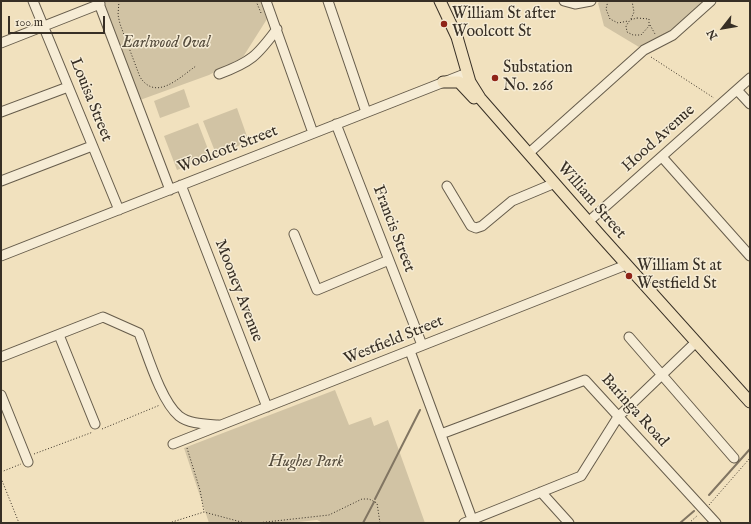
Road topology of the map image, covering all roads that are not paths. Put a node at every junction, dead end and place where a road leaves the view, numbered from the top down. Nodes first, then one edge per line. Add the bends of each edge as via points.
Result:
1 (33, 1) edge
2 (266, 1) edge
3 (328, 1) edge
4 (440, 1) edge
5 (564, 1) edge
6 (591, 1) edge
7 (711, 1) edge
8 (99, 3) edge
9 (44, 27) junction
10 (277, 29) junction
11 (1, 43) edge
12 (466, 73) junction
13 (219, 74) dead end
14 (750, 78) edge
15 (443, 82) junction
16 (68, 87) junction
17 (737, 90) junction
18 (750, 104) edge
19 (1, 112) edge
20 (366, 112) junction
21 (496, 116) junction
22 (336, 124) junction
23 (313, 133) junction
24 (92, 146) junction
25 (528, 153) junction
26 (662, 157) junction
27 (1, 181) edge
28 (555, 183) junction
29 (181, 185) junction
30 (447, 186) dead end
31 (170, 190) junction
32 (119, 210) junction
33 (588, 222) junction
34 (294, 234) dead end
35 (1, 256) edge
36 (750, 256) edge
37 (389, 260) junction
38 (626, 265) junction
39 (59, 334) junction
40 (629, 338) dead end
41 (696, 342) junction
42 (422, 345) junction
43 (410, 351) junction
44 (1, 357) edge
45 (661, 374) junction
46 (1, 395) edge
47 (750, 402) edge
48 (267, 407) junction
49 (4, 411) edge
50 (618, 417) junction
51 (95, 424) dead end
52 (219, 425) junction
53 (440, 434) junction
54 (173, 444) dead end
55 (734, 458) dead end
56 (27, 461) road end
57 (541, 492) junction
58 (468, 521) edge
59 (569, 523) edge
60 (716, 523) edge

1 - 9 street, Louisa Street
2 - 10 street
3 - 20 street
4 - 12 main road, William Street via 457,37
5 - 6 street via 575,4
7 - 25 street via 673,34 644,50
8 - 9 street
8 - 31 street
9 - 11 street
9 - 16 street, Louisa Street
10 - 13 street via 255,57 247,63
10 - 23 street
12 - 15 street, Woolcott Street
12 - 21 main road, William Street via 477,94
14 - 17 street, Hood Avenue
15 - 20 street, Woolcott Street
15 - 21 main road via 459,82 488,114
16 - 19 street
16 - 24 street, Louisa Street
17 - 18 street
17 - 26 street, Hood Avenue
20 - 22 street, Woolcott Street
21 - 25 main road, William Street
22 - 23 street, Woolcott Street
22 - 37 street, Francis Street
23 - 29 street, Woolcott Street
24 - 27 street
24 - 32 street, Louisa Street
25 - 28 main road, William Street
26 - 33 street, Hood Avenue
26 - 36 street
28 - 30 street via 512,201 476,228 471,226
28 - 33 main road, William Street
29 - 31 street, Woolcott Street
29 - 48 street, Mooney Avenue
31 - 32 street, Woolcott Street
32 - 35 street, Woolcott Street
33 - 38 main road, William Street
34 - 37 street via 317,290
37 - 42 street, Francis Street
38 - 41 main road, William Street
38 - 42 street, Westfield Street
39 - 44 street
39 - 51 street
39 - 52 street via 103,317 139,333 167,402 180,417 197,423
40 - 45 street
41 - 45 street
41 - 47 main road, William Street
42 - 43 street, Westfield Street
43 - 48 street, Westfield Street
43 - 53 street
45 - 50 street
45 - 55 street
46 - 49 street
48 - 52 street, Westfield Street
49 - 56 street
50 - 53 street, Baringa Road via 585,380
50 - 57 street via 581,476
50 - 60 street, Baringa Road
52 - 54 street, Westfield Street
53 - 58 street
57 - 58 street
57 - 59 street

